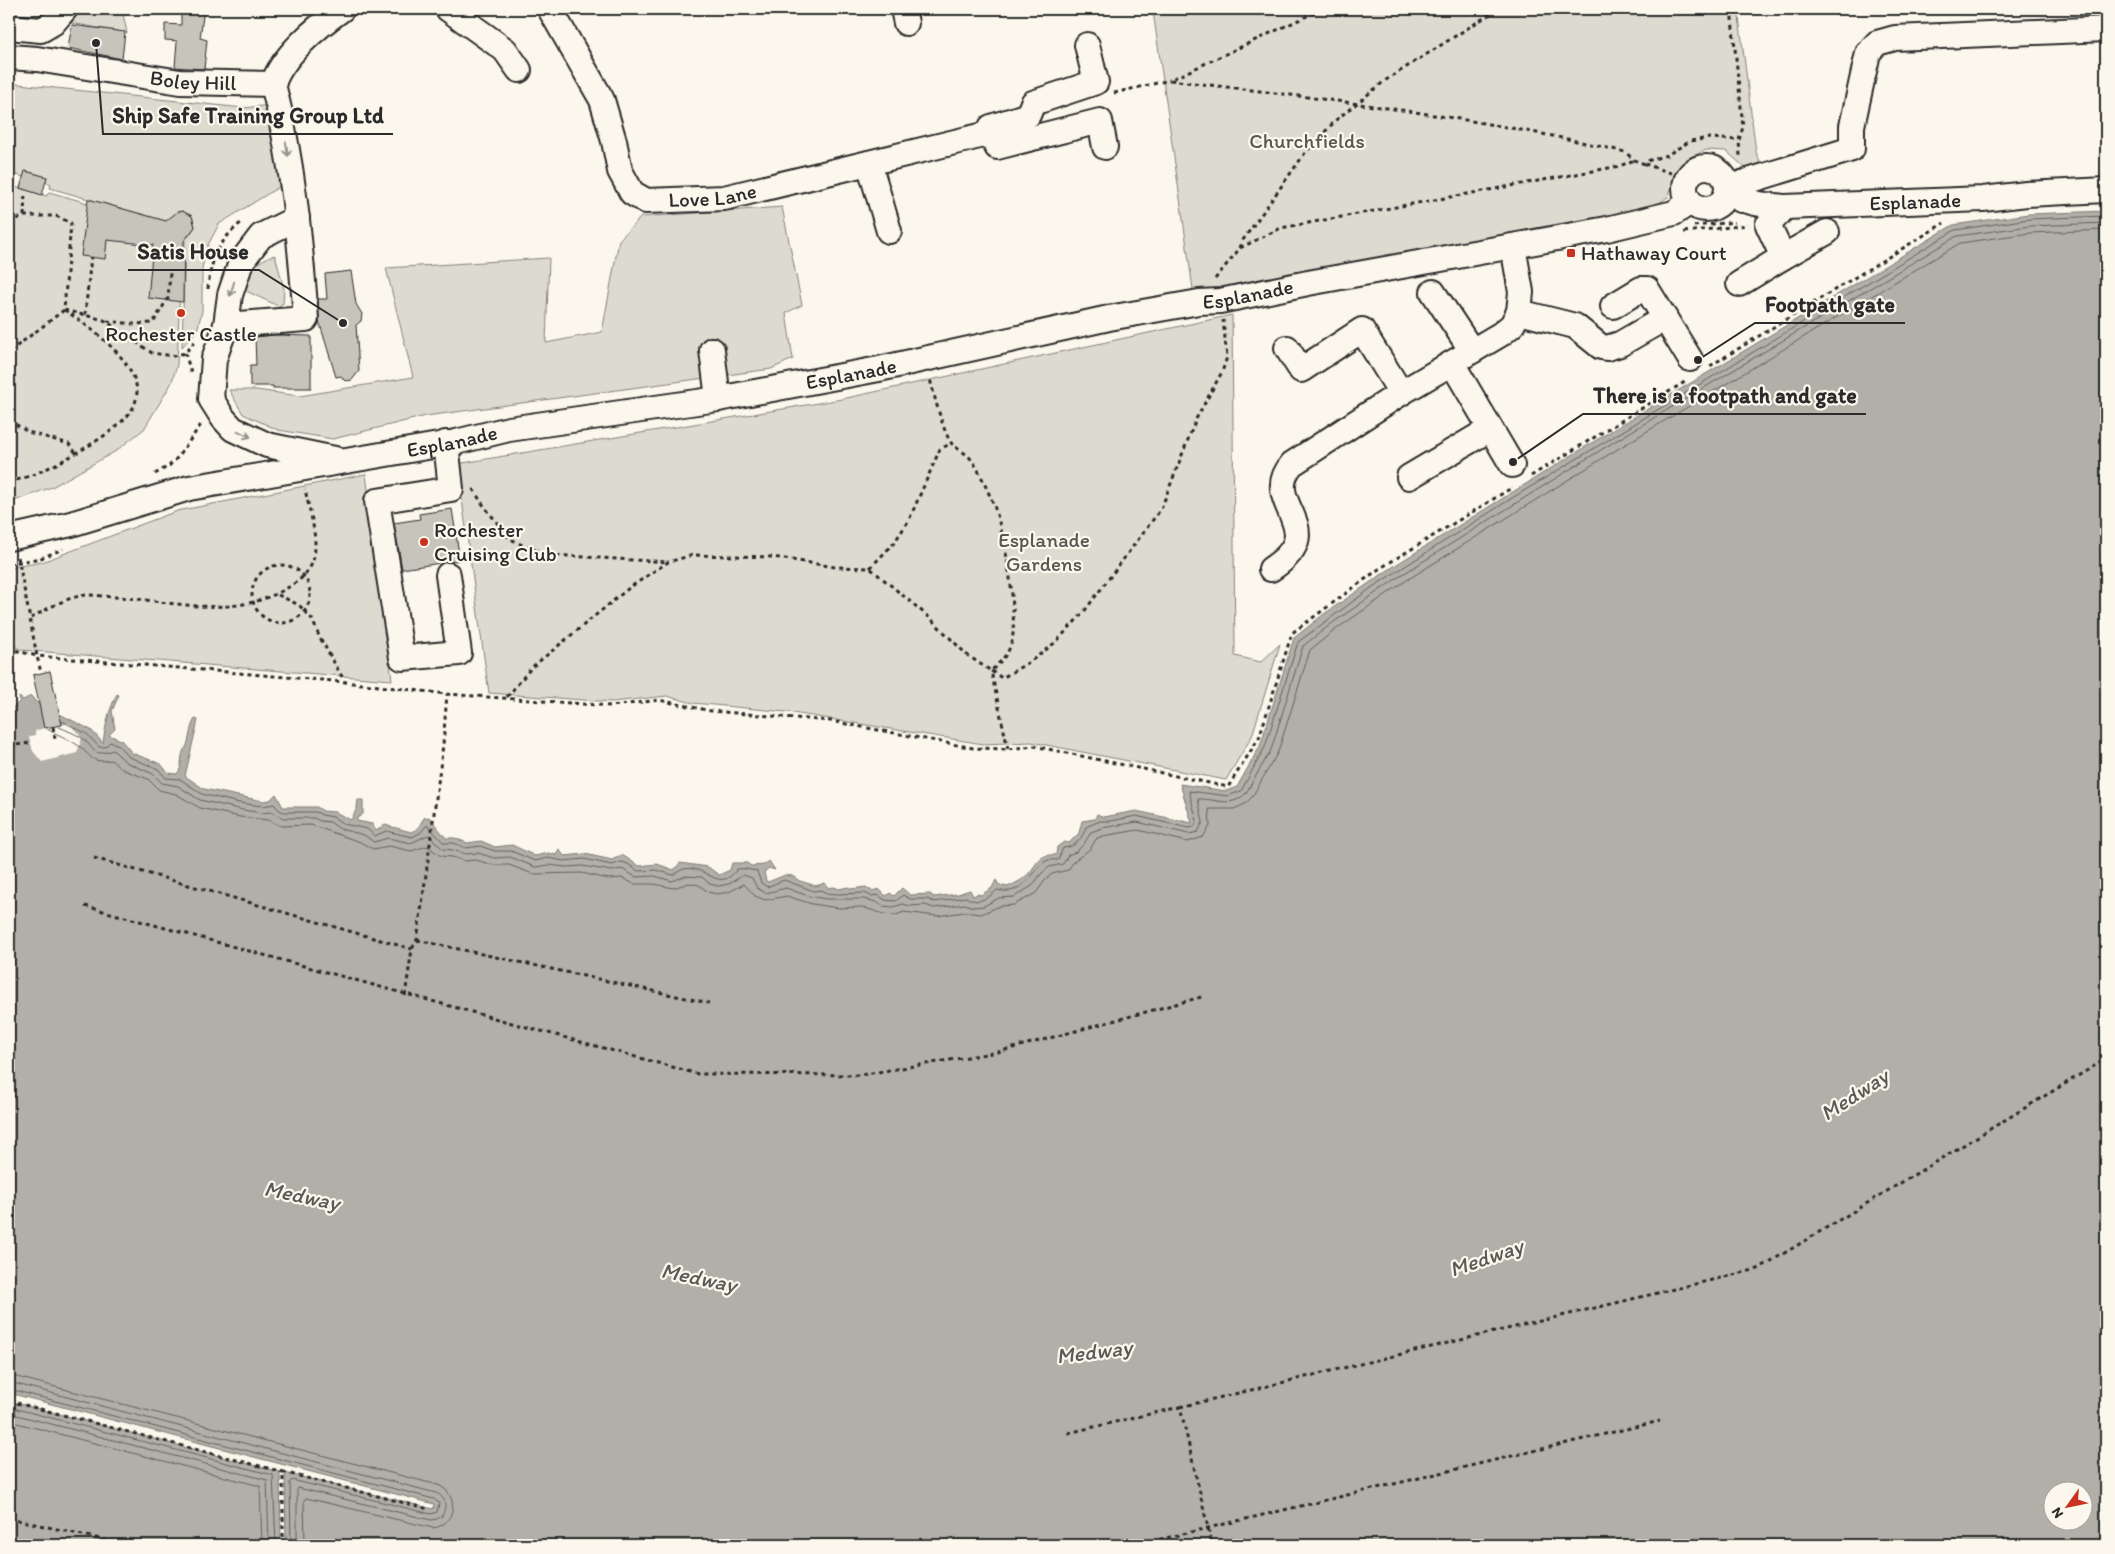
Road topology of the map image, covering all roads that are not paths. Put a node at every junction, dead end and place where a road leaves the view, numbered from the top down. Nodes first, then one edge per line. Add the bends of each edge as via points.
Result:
1 (65, 9) edge
2 (342, 9) edge
3 (448, 9) edge
4 (550, 9) edge
5 (9, 27) edge
6 (2106, 29) edge
7 (41, 30) junction
8 (1088, 45) dead end
9 (9, 58) edge
10 (37, 59) junction
11 (519, 70) dead end
12 (273, 84) junction
13 (992, 133) junction
14 (1105, 147) dead end
15 (869, 164) junction
16 (2106, 190) edge
17 (1734, 195) junction
18 (1690, 202) junction
19 (1785, 207) junction
20 (297, 218) junction
21 (889, 231) dead end
22 (1827, 232) dead end
23 (1513, 246) junction
24 (1783, 257) junction
25 (1739, 284) dead end
26 (1433, 292) dead end
27 (1613, 306) dead end
28 (1519, 312) junction
29 (1665, 318) junction
30 (226, 325) junction
31 (1287, 348) dead end
32 (712, 350) dead end
33 (1472, 351) junction
34 (1452, 363) junction
35 (1696, 368) road end
36 (1401, 393) junction
37 (718, 399) junction
38 (1490, 429) junction
39 (446, 443) junction
40 (347, 462) junction
41 (1409, 477) dead end
42 (1517, 477) road end
43 (11, 537) edge
44 (1271, 569) dead end
45 (448, 575) dead end

1 - 7 street
2 - 12 street via 302,43 277,72
3 - 11 street via 505,50
4 - 15 street, Love Lane via 602,100 620,171 632,193 646,201 724,198
5 - 7 street
6 - 17 street via 1895,38 1878,43 1868,53 1852,126 1852,149 1742,183
7 - 10 street
8 - 13 street, Love Lane via 1096,82 1033,103 1028,115 991,127
9 - 10 street, Boley Hill
10 - 12 street, Boley Hill via 180,82
12 -> 20 street via 283,122
13 - 14 street via 997,147 1100,121
13 - 15 street, Love Lane
15 - 21 street
16 - 19 street, Esplanade
17 - 18 street via 1712,208 1700,208
17 - 18 street via 1717,170 1705,167 1693,172 1686,181
17 - 19 street, Esplanade via 1757,204
18 - 23 street, Esplanade via 1674,213
19 - 24 street via 1768,225
20 -> 30 street via 261,236 241,262 230,295
20 - 30 street via 306,319
22 - 24 street
23 - 28 street via 1521,292
23 - 37 street, Esplanade via 1109,318 880,369
24 - 25 street
26 - 33 street
27 - 29 street via 1645,288
28 - 29 street via 1575,326 1601,347 1607,348
28 - 33 street via 1508,330
29 - 35 street
30 -> 40 street via 214,359 211,399 223,418 233,429 267,445
31 - 36 street via 1301,370 1362,330
32 - 37 street
33 - 34 street
34 - 36 street
34 - 38 street
36 - 44 street via 1290,466 1284,491 1298,540 1291,553
37 - 39 street, Esplanade via 510,429
38 - 41 street
38 - 42 street
39 - 40 street, Esplanade
39 - 45 street via 451,489 377,501 402,658 459,653
40 - 43 street, Esplanade via 189,488 71,524

